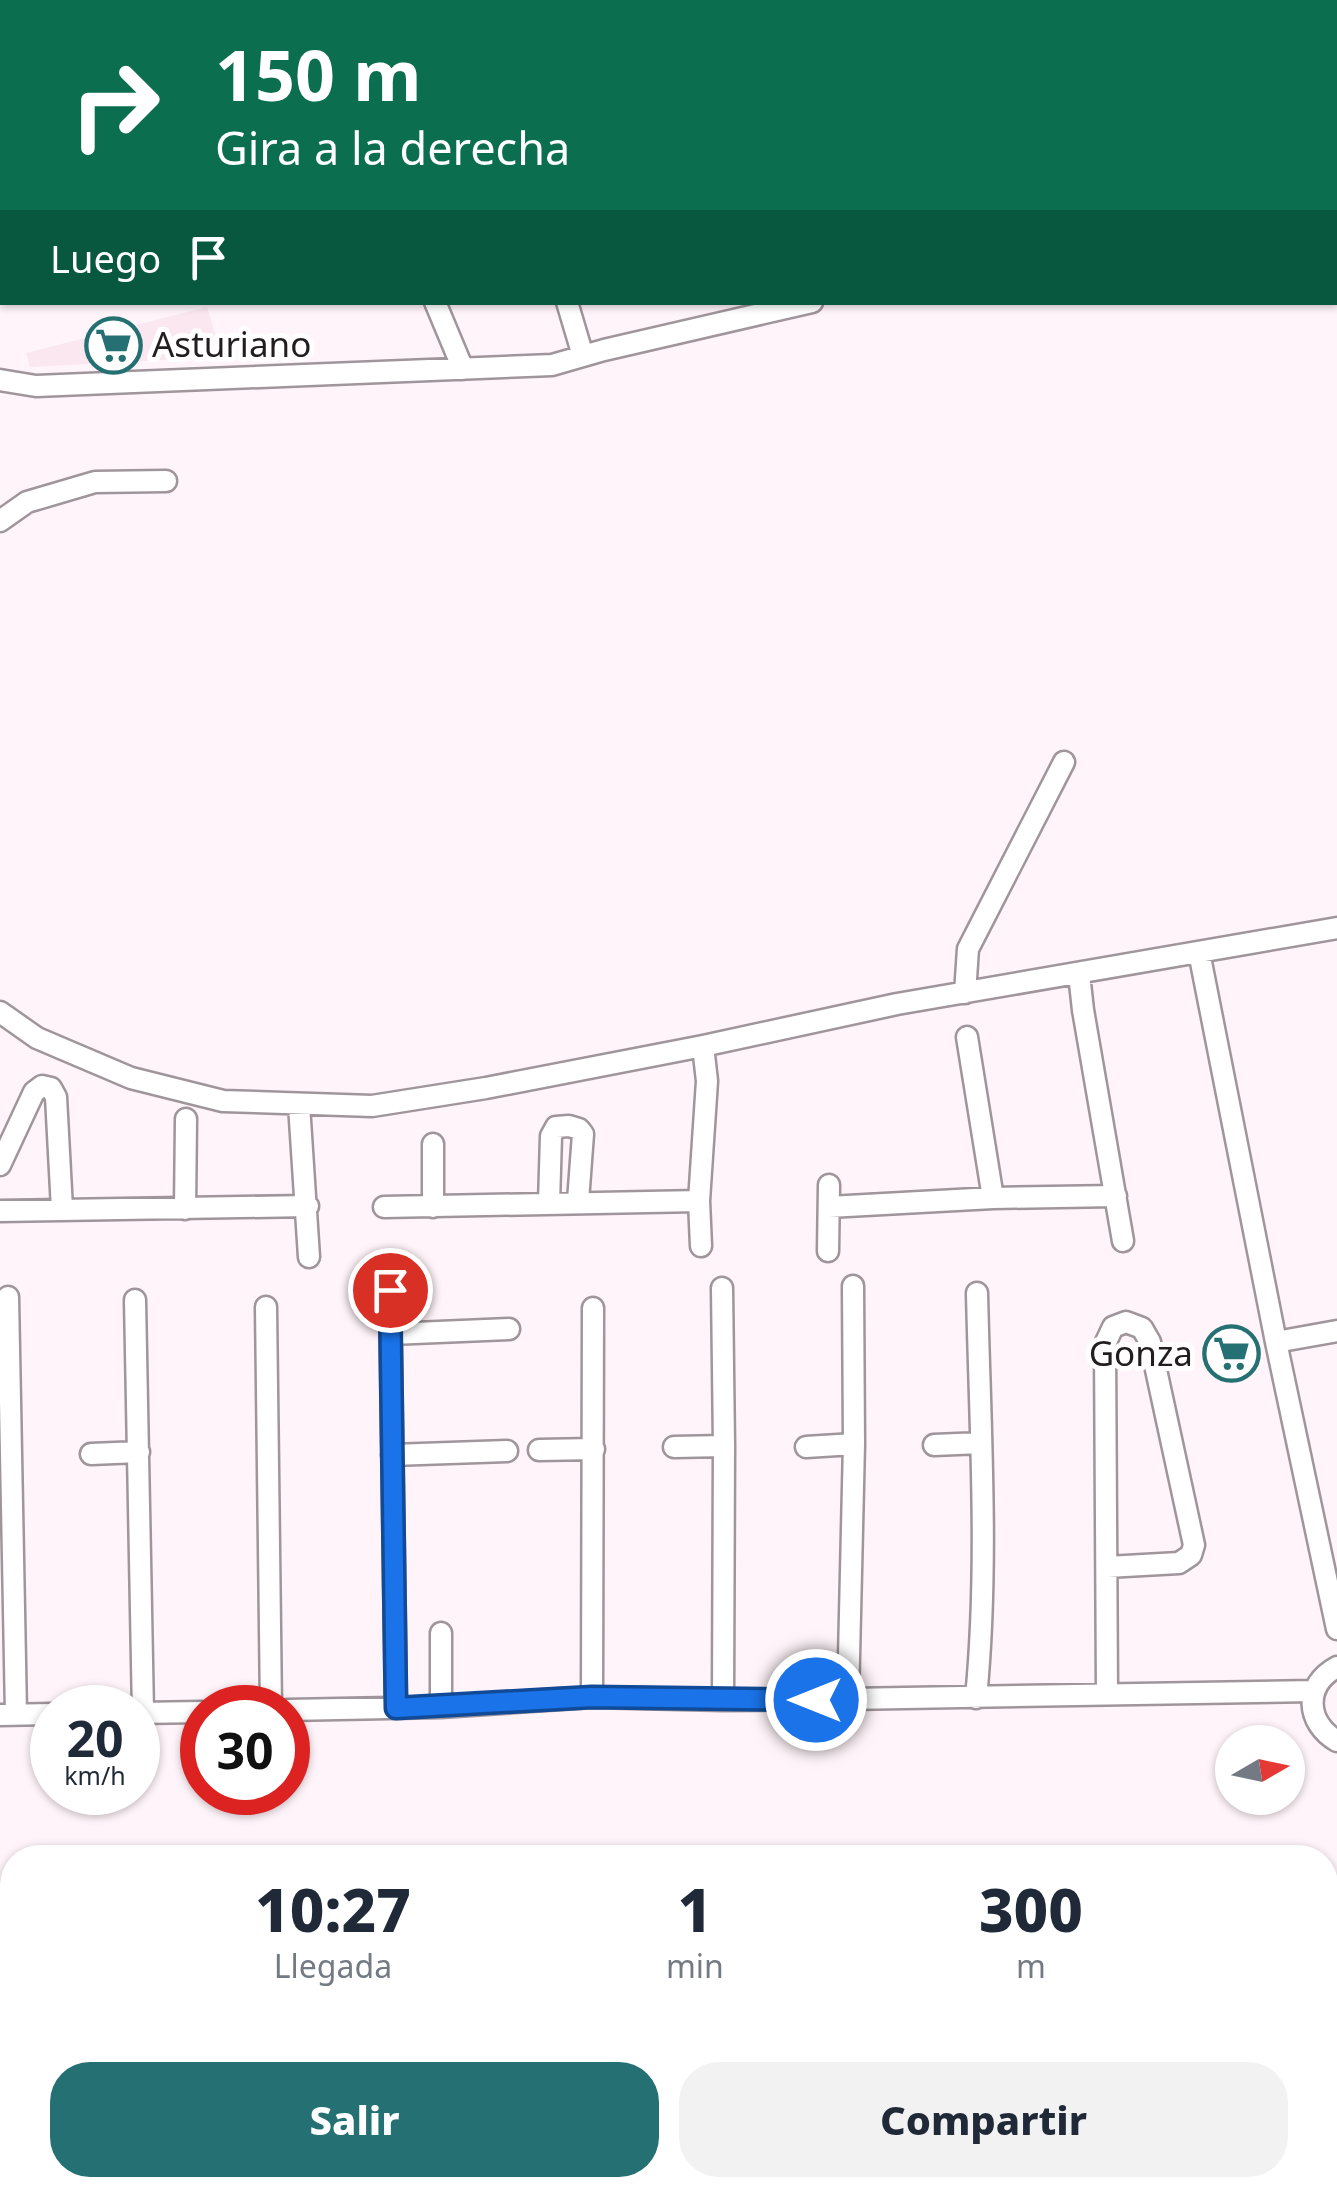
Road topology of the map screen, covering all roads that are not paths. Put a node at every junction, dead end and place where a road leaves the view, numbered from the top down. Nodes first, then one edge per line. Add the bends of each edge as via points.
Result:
1 (436, 305) edge
2 (568, 305) edge
3 (799, 305) edge
4 (583, 356) junction
5 (463, 369) junction
6 (0, 380) edge
7 (166, 481) dead end
8 (0, 521) edge
9 (1064, 762) dead end
10 (1337, 928) edge
11 (1199, 952) junction
12 (1079, 974) junction
13 (965, 993) junction
14 (0, 1012) edge
15 (967, 1037) dead end
16 (702, 1046) junction
17 (299, 1105) junction
18 (186, 1120) dead end
19 (433, 1144) dead end
20 (0, 1165) edge
21 (1116, 1196) junction
22 (993, 1198) junction
23 (699, 1200) junction
24 (578, 1202) junction
25 (549, 1204) junction
26 (308, 1206) junction
27 (384, 1207) dead end
28 (433, 1207) junction
29 (185, 1208) junction
30 (62, 1209) junction
31 (0, 1211) edge
32 (1123, 1241) dead end
33 (701, 1246) dead end
34 (828, 1251) dead end
35 (310, 1257) dead end
36 (853, 1286) dead end
37 (722, 1288) dead end
38 (390, 1290) dead end
39 (977, 1293) dead end
40 (8, 1297) dead end
41 (136, 1300) dead end
42 (266, 1307) dead end
43 (593, 1308) dead end
44 (508, 1330) dead end
45 (1337, 1331) edge
46 (392, 1334) junction
47 (1276, 1342) junction
48 (854, 1444) junction
49 (934, 1444) dead end
50 (981, 1444) junction
51 (674, 1446) dead end
52 (724, 1446) junction
53 (806, 1446) dead end
54 (594, 1449) junction
55 (506, 1450) dead end
56 (539, 1450) dead end
57 (138, 1452) junction
58 (5, 1454) edge
59 (90, 1454) dead end
60 (392, 1455) junction
61 (1107, 1567) junction
62 (1337, 1629) edge
63 (441, 1634) dead end
64 (1337, 1667) edge
65 (140, 1685) edge
66 (271, 1685) edge
67 (1314, 1691) junction
68 (1107, 1694) junction
69 (592, 1697) junction
70 (976, 1698) junction
71 (848, 1699) junction
72 (722, 1700) junction
73 (441, 1707) junction
74 (396, 1708) junction
75 (310, 1710) edge
76 (8, 1714) edge
77 (1337, 1742) edge

1 - 5 street
2 - 4 street
3 - 4 street
4 - 5 street via 552,365
5 - 6 street via 36,386
7 - 8 street via 95,482 27,502
9 - 13 street via 968,950
10 - 11 street
11 - 12 street
11 - 47 street
12 - 13 street
12 - 21 street
13 - 16 street
14 - 17 street via 37,1038 131,1078 224,1102
15 - 22 street
16 - 17 street via 372,1106
16 - 23 street via 707,1081
17 - 26 street
18 - 29 street
19 - 28 street
20 - 30 street via 34,1092 51,1088
21 - 22 street
21 - 32 street
22 - 34 street via 829,1196
23 - 24 street
23 - 33 street
24 - 25 street
24 - 25 street via 583,1134 569,1126 556,1127 551,1136
25 - 28 street
26 - 29 street
26 - 35 street
27 - 28 street
29 - 30 street
30 - 31 street
36 - 48 street
37 - 52 street
38 - 46 street
39 - 50 street
40 - 58 street
41 - 57 street
42 - 66 street
43 - 54 street
44 - 46 street
45 - 47 street
46 - 60 street
47 - 62 street
48 - 53 street
48 - 71 street
49 - 50 street
50 - 70 street
51 - 52 street
52 - 72 street
54 - 56 street
54 - 69 street
55 - 60 street
57 - 59 street
57 - 65 street
58 - 76 street
60 - 74 street
61 - 61 street via 1180,1563 1194,1545 1150,1342 1142,1328 1126,1322 1113,1327 1105,1344
61 - 68 street
63 - 73 street
64 - 67 street
67 - 68 street
67 - 77 street via 1316,1720
68 - 70 street
69 - 72 street
69 - 73 street
70 - 71 street
71 - 72 street
73 - 74 street
74 - 75 street

